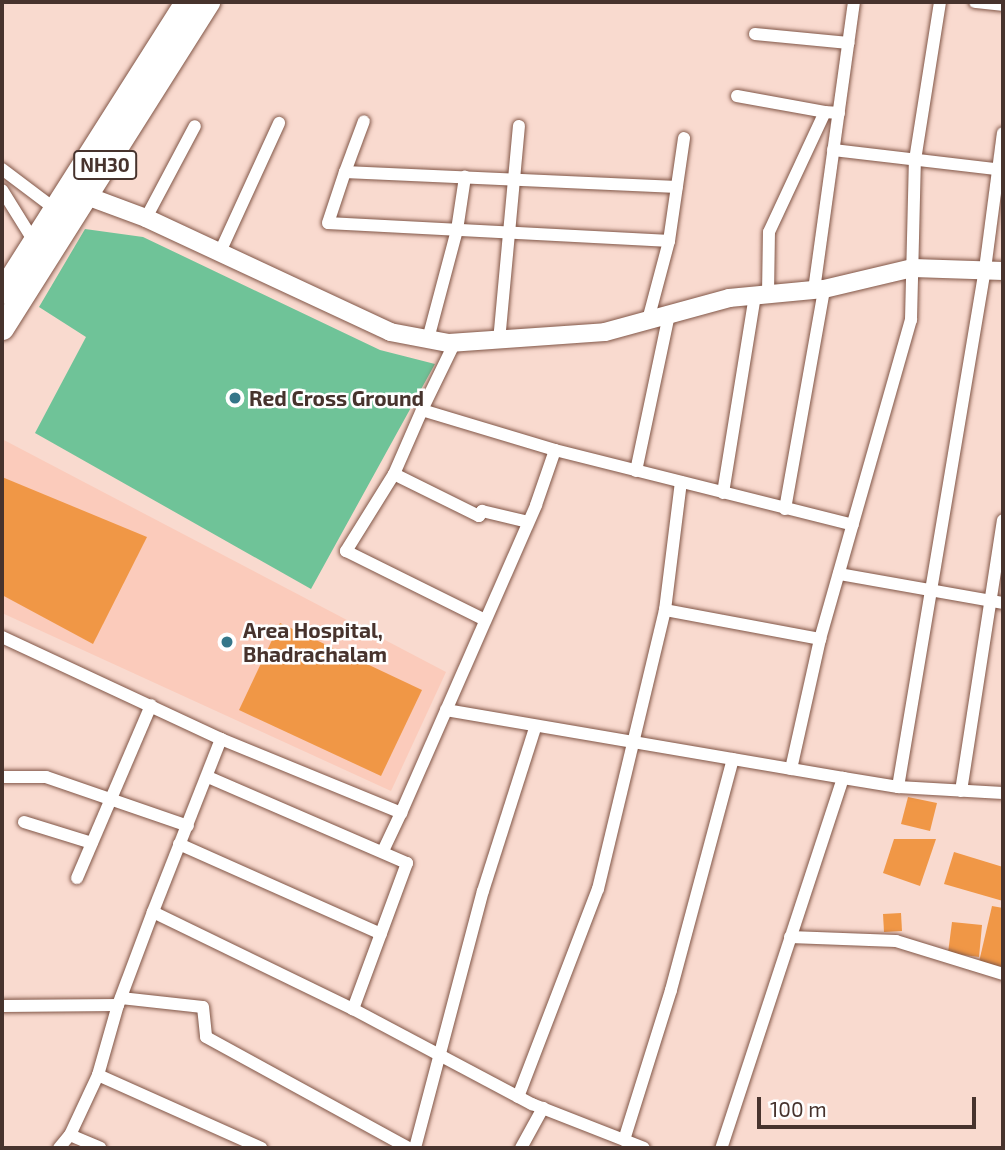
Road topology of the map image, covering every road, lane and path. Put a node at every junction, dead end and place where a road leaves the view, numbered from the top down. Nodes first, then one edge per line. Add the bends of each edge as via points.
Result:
1 (186, 2) edge
2 (208, 2) edge
3 (854, 2) edge
4 (940, 2) edge
5 (975, 2) edge
6 (1003, 5) edge
7 (755, 34) dead end
8 (849, 43) junction
9 (737, 96) dead end
10 (825, 112) junction
11 (839, 114) junction
12 (364, 121) dead end
13 (279, 123) dead end
14 (195, 126) dead end
15 (519, 126) dead end
16 (1003, 133) edge
17 (684, 138) dead end
18 (833, 150) junction
19 (915, 160) junction
20 (2, 169) edge
21 (1001, 169) edge
22 (345, 172) junction
23 (465, 177) junction
24 (516, 179) junction
25 (677, 187) junction
26 (2, 190) edge
27 (78, 193) junction
28 (63, 215) junction
29 (146, 218) junction
30 (457, 230) junction
31 (510, 233) junction
32 (669, 241) junction
33 (42, 247) junction
34 (220, 252) junction
35 (913, 268) junction
36 (994, 270) edge
37 (819, 290) junction
38 (2, 292) edge
39 (762, 295) junction
40 (669, 314) junction
41 (648, 320) junction
42 (2, 328) edge
43 (428, 339) junction
44 (499, 341) junction
45 (455, 342) junction
46 (422, 410) junction
47 (555, 450) junction
48 (636, 471) junction
49 (394, 474) junction
50 (681, 482) junction
51 (723, 493) junction
52 (785, 509) junction
53 (1003, 520) edge
54 (528, 522) junction
55 (852, 526) junction
56 (839, 574) junction
57 (931, 590) junction
58 (997, 602) edge
59 (665, 610) junction
60 (485, 620) junction
61 (2, 637) edge
62 (820, 639) junction
63 (151, 705) junction
64 (446, 710) junction
65 (535, 729) junction
66 (221, 739) junction
67 (631, 742) junction
68 (733, 759) junction
69 (791, 769) junction
70 (208, 777) junction
71 (2, 778) edge
72 (843, 778) junction
73 (898, 787) junction
74 (961, 790) junction
75 (1003, 793) edge
76 (110, 802) junction
77 (401, 813) junction
78 (24, 822) dead end
79 (188, 826) junction
80 (92, 844) junction
81 (179, 844) junction
82 (383, 851) junction
83 (77, 878) dead end
84 (153, 912) junction
85 (381, 934) junction
86 (790, 937) junction
87 (1003, 974) edge
88 (119, 1002) junction
89 (2, 1006) edge
90 (353, 1009) junction
91 (441, 1054) junction
92 (98, 1075) junction
93 (518, 1097) junction
94 (542, 1108) junction
95 (70, 1135) junction
96 (624, 1140) junction
97 (59, 1148) edge
98 (100, 1148) edge
99 (261, 1148) edge
100 (409, 1148) edge
101 (415, 1148) edge
102 (521, 1148) edge
103 (644, 1148) edge
104 (721, 1148) edge

1 - 27 highway, NH30
2 - 27 highway, NH30
3 - 8 street
4 - 19 street
5 - 6 street
7 - 8 street
8 - 11 street
9 - 10 street
10 - 11 street
10 - 39 street via 769,232
11 - 18 street
12 - 22 street
13 - 34 street
14 - 29 street
15 - 24 street
16 - 21 street
17 - 25 street
18 - 19 street
18 - 37 street
19 - 21 street
19 - 35 street
20 - 28 street
21 - 36 street
22 - 23 street
22 - 30 street via 328,223
23 - 24 street
23 - 30 street
24 - 25 street
24 - 31 street
25 - 32 street
26 - 33 street
27 - 28 highway, NH30
27 - 29 street
28 - 33 highway, NH30
29 - 34 street
30 - 31 street
30 - 43 street
31 - 32 street
31 - 44 street
32 - 41 street
33 - 38 highway, NH30
33 - 42 highway, NH30
34 - 43 street via 390,332
35 - 36 street
35 - 37 street
35 - 55 street via 911,320
36 - 57 street
37 - 39 street
37 - 52 street
39 - 40 street
39 - 51 street
40 - 41 street
40 - 48 street
41 - 44 street via 605,332
43 - 45 street
44 - 45 street
45 - 46 street
46 - 47 street
46 - 49 street
47 - 48 street
47 - 54 street
48 - 50 street
49 - 54 street via 479,516 482,511
49 - 60 street via 346,551
50 - 51 street
50 - 59 street
51 - 52 street
52 - 55 street
53 - 58 street
54 - 60 street
55 - 56 street
56 - 57 street
56 - 62 street
57 - 58 street
57 - 73 street
58 - 74 street
59 - 62 street
59 - 67 street
60 - 64 street
61 - 63 street
62 - 69 street
63 - 66 street
63 - 76 street
64 - 65 street
64 - 77 street
65 - 67 street
65 - 91 street via 483,891
66 - 70 street
66 - 77 street
67 - 68 street
67 - 93 street via 598,889
68 - 69 street
68 - 96 street via 671,990
69 - 72 street
70 - 79 street
70 - 82 street
71 - 76 street via 46,777
72 - 73 street
72 - 86 street
73 - 74 street
74 - 75 street
76 - 79 street
76 - 80 street
77 - 82 street
78 - 80 street
79 - 81 street
80 - 83 street
81 - 84 street
81 - 85 street
82 - 85 street via 407,863
84 - 88 street
84 - 90 street
85 - 90 street
86 - 87 street via 896,941
86 - 104 street
88 - 89 street
88 - 92 street
88 - 100 street via 203,1007 206,1038
90 - 91 street
91 - 93 street
91 - 101 street
92 - 95 street
92 - 99 street
93 - 94 street
94 - 96 street
94 - 102 street
95 - 97 street
95 - 98 street
96 - 103 street

